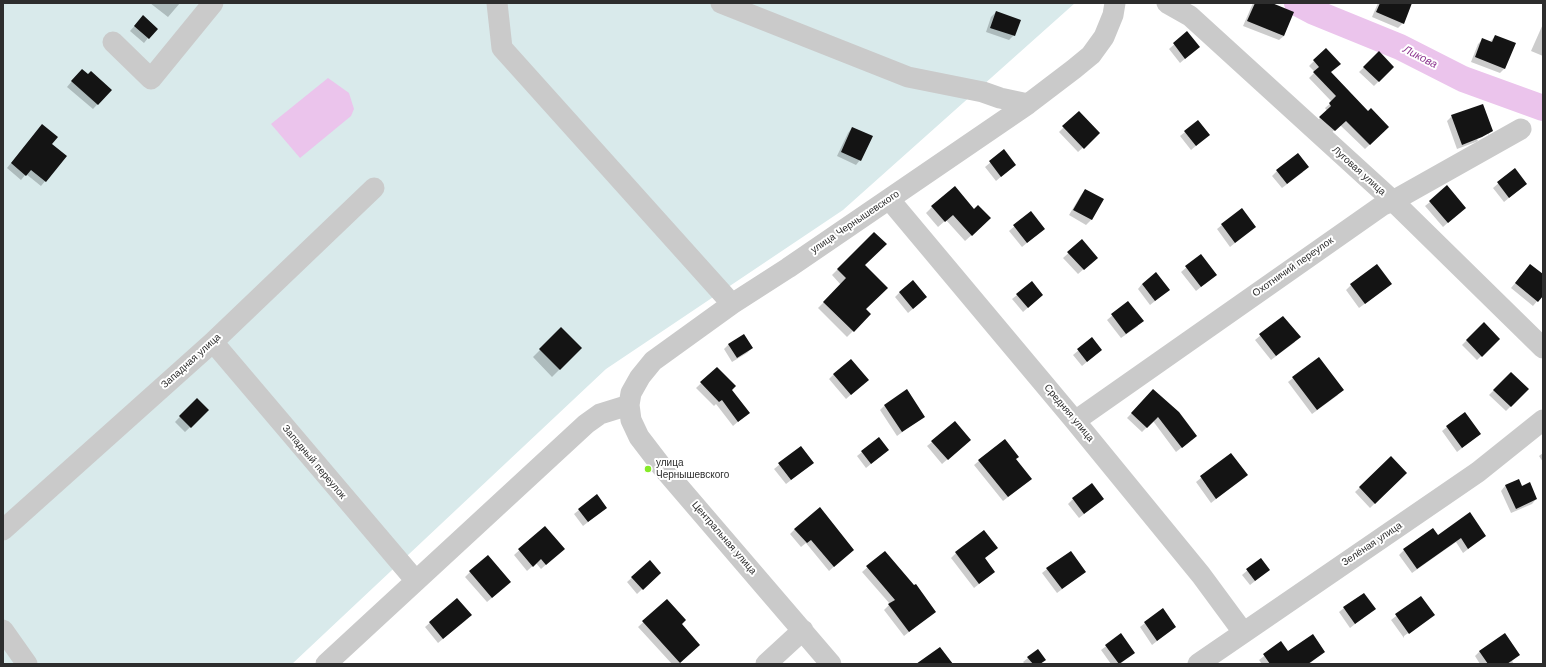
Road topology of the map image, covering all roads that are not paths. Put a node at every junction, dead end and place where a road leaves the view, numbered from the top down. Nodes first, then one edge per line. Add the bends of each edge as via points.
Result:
1 (213, 3) edge
2 (497, 3) edge
3 (720, 3) edge
4 (1116, 3) edge
5 (1167, 3) edge
6 (113, 42) dead end
7 (1028, 104) junction
8 (1521, 129) dead end
9 (374, 188) dead end
10 (889, 199) junction
11 (1393, 201) junction
12 (732, 304) junction
13 (213, 342) junction
14 (1543, 348) edge
15 (629, 405) junction
16 (1543, 420) edge
17 (1075, 421) junction
18 (3, 530) edge
19 (416, 581) junction
20 (3, 630) edge
21 (803, 630) junction
22 (1243, 632) junction
23 (27, 664) edge
24 (326, 664) edge
25 (766, 664) edge
26 (831, 664) edge
27 (1198, 664) edge

1 - 6 street via 151,79
2 - 12 street via 502,48
3 - 7 street via 908,77
4 - 7 street, улица Чернышевского via 1104,37 1091,55
5 - 11 street, Луговая улица via 1190,16
7 - 10 street, улица Чернышевского
8 - 11 street, Охотничий переулок
9 - 13 street, Западная улица
10 - 12 street, улица Чернышевского
10 - 17 street, Средняя улица
11 - 14 street, Луговая улица
11 - 17 street, Охотничий переулок via 1383,205
12 - 15 street, улица Чернышевского via 652,361 631,393
13 - 18 street, Западная улица
13 - 19 street, Западный переулок
15 - 19 street via 600,414 586,424
15 - 21 street, Центральная улица via 633,426 639,437
16 - 22 street, Зелёная улица via 1478,472
17 - 22 street, Средняя улица via 1201,575
19 - 24 street
20 - 23 street
21 - 25 street
21 - 26 street, Центральная улица
22 - 27 street, Зелёная улица

